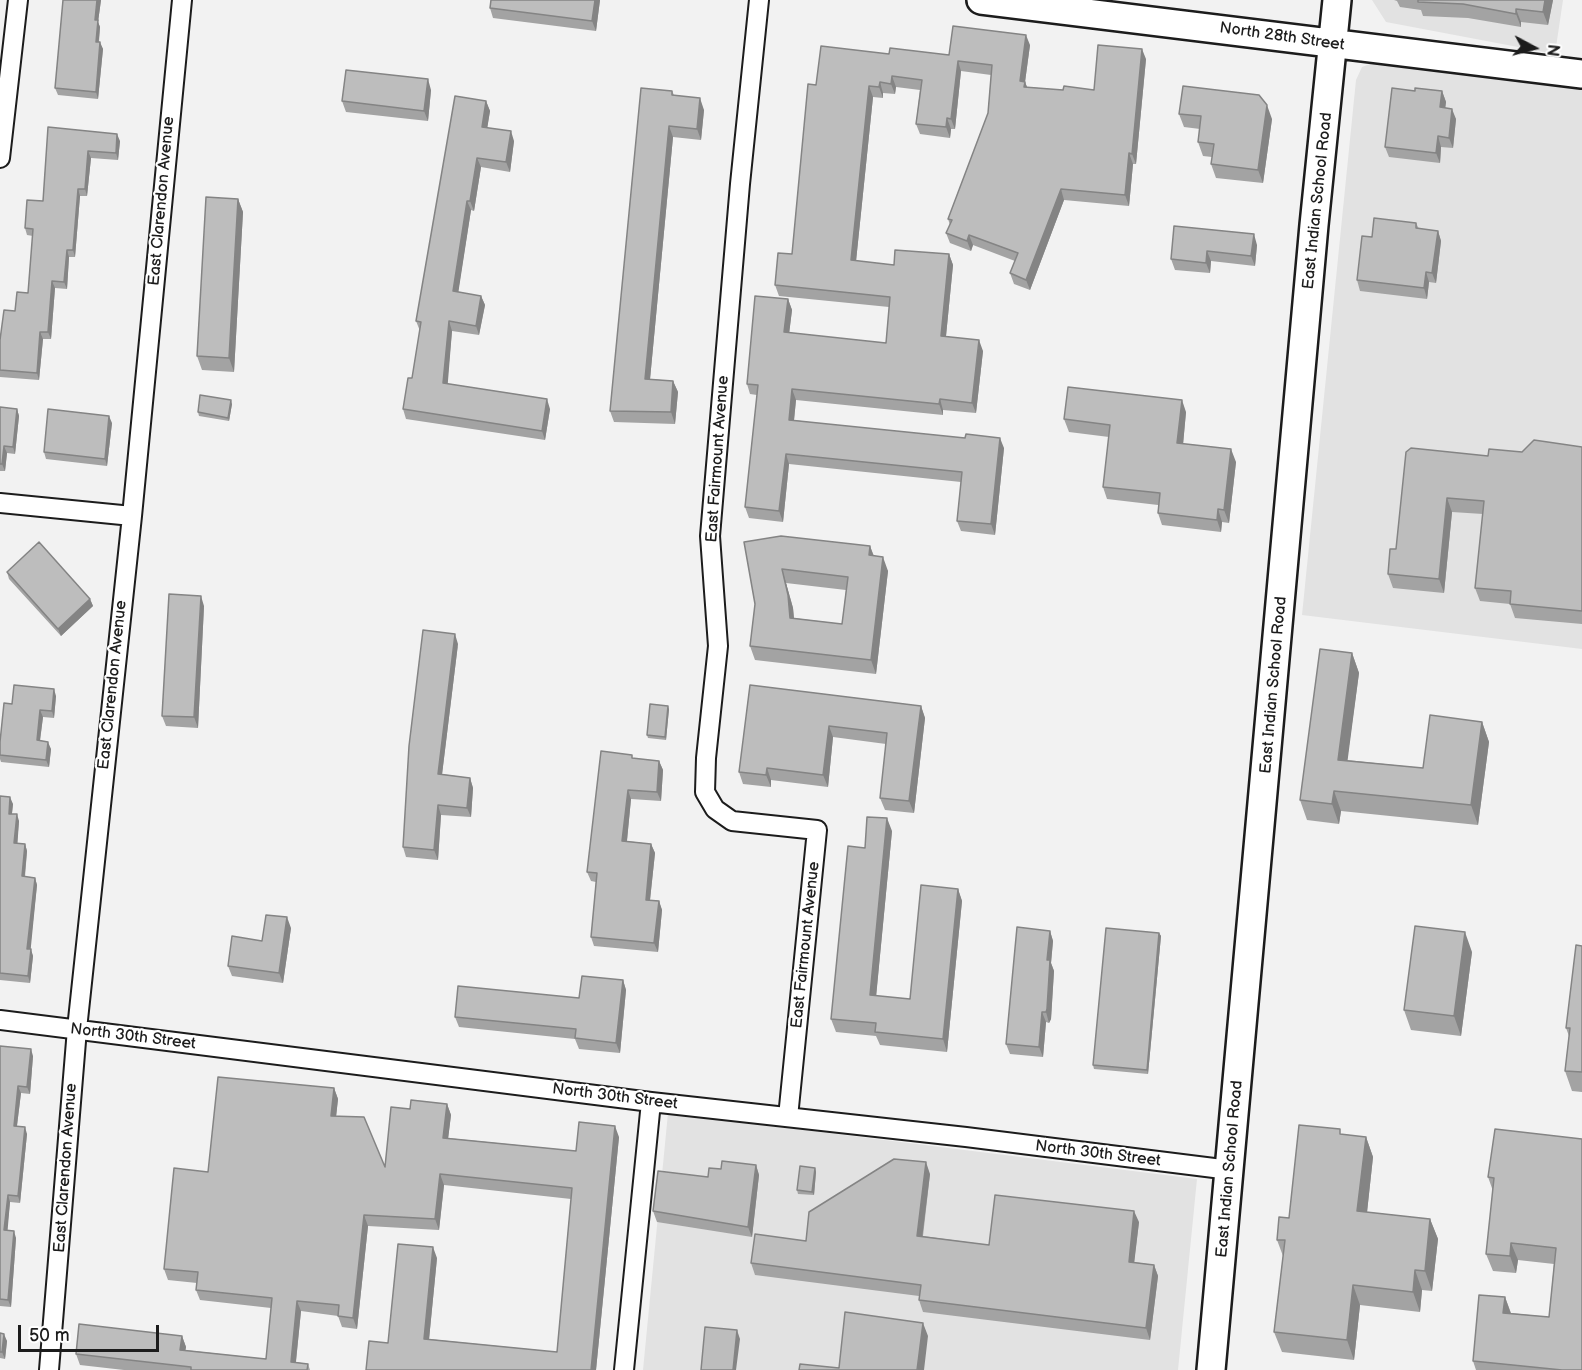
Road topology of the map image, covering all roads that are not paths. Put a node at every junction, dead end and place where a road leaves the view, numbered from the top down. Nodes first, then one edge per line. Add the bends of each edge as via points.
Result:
1 (18, 0) edge
2 (182, 0) edge
3 (759, 0) edge
4 (981, 0) edge
5 (1337, 0) edge
6 (1046, 3) edge
7 (7, 44) edge
8 (1333, 44) junction
9 (1582, 74) edge
10 (0, 158) edge
11 (0, 502) edge
12 (132, 516) junction
13 (0, 1020) edge
14 (77, 1029) junction
15 (651, 1102) junction
16 (788, 1117) junction
17 (1230, 1170) junction
18 (49, 1370) edge
19 (624, 1370) edge
20 (1211, 1370) edge

1 - 7 street
2 - 12 street, East Clarendon Avenue
3 - 16 street, East Fairmount Avenue via 710,536 718,646 705,792 715,809 732,821 817,830
4 - 6 main road, North 28th Street
5 - 8 main road, East Indian School Road
6 - 8 main road, North 28th Street
7 - 10 street
8 - 9 main road, North 28th Street
8 - 17 main road, East Indian School Road
11 - 12 street
12 - 14 street, East Clarendon Avenue
13 - 14 street, North 30th Street
14 - 15 street, North 30th Street
14 - 18 street, East Clarendon Avenue
15 - 16 street, North 30th Street
15 - 19 street
16 - 17 street, North 30th Street
17 - 20 main road, East Indian School Road

